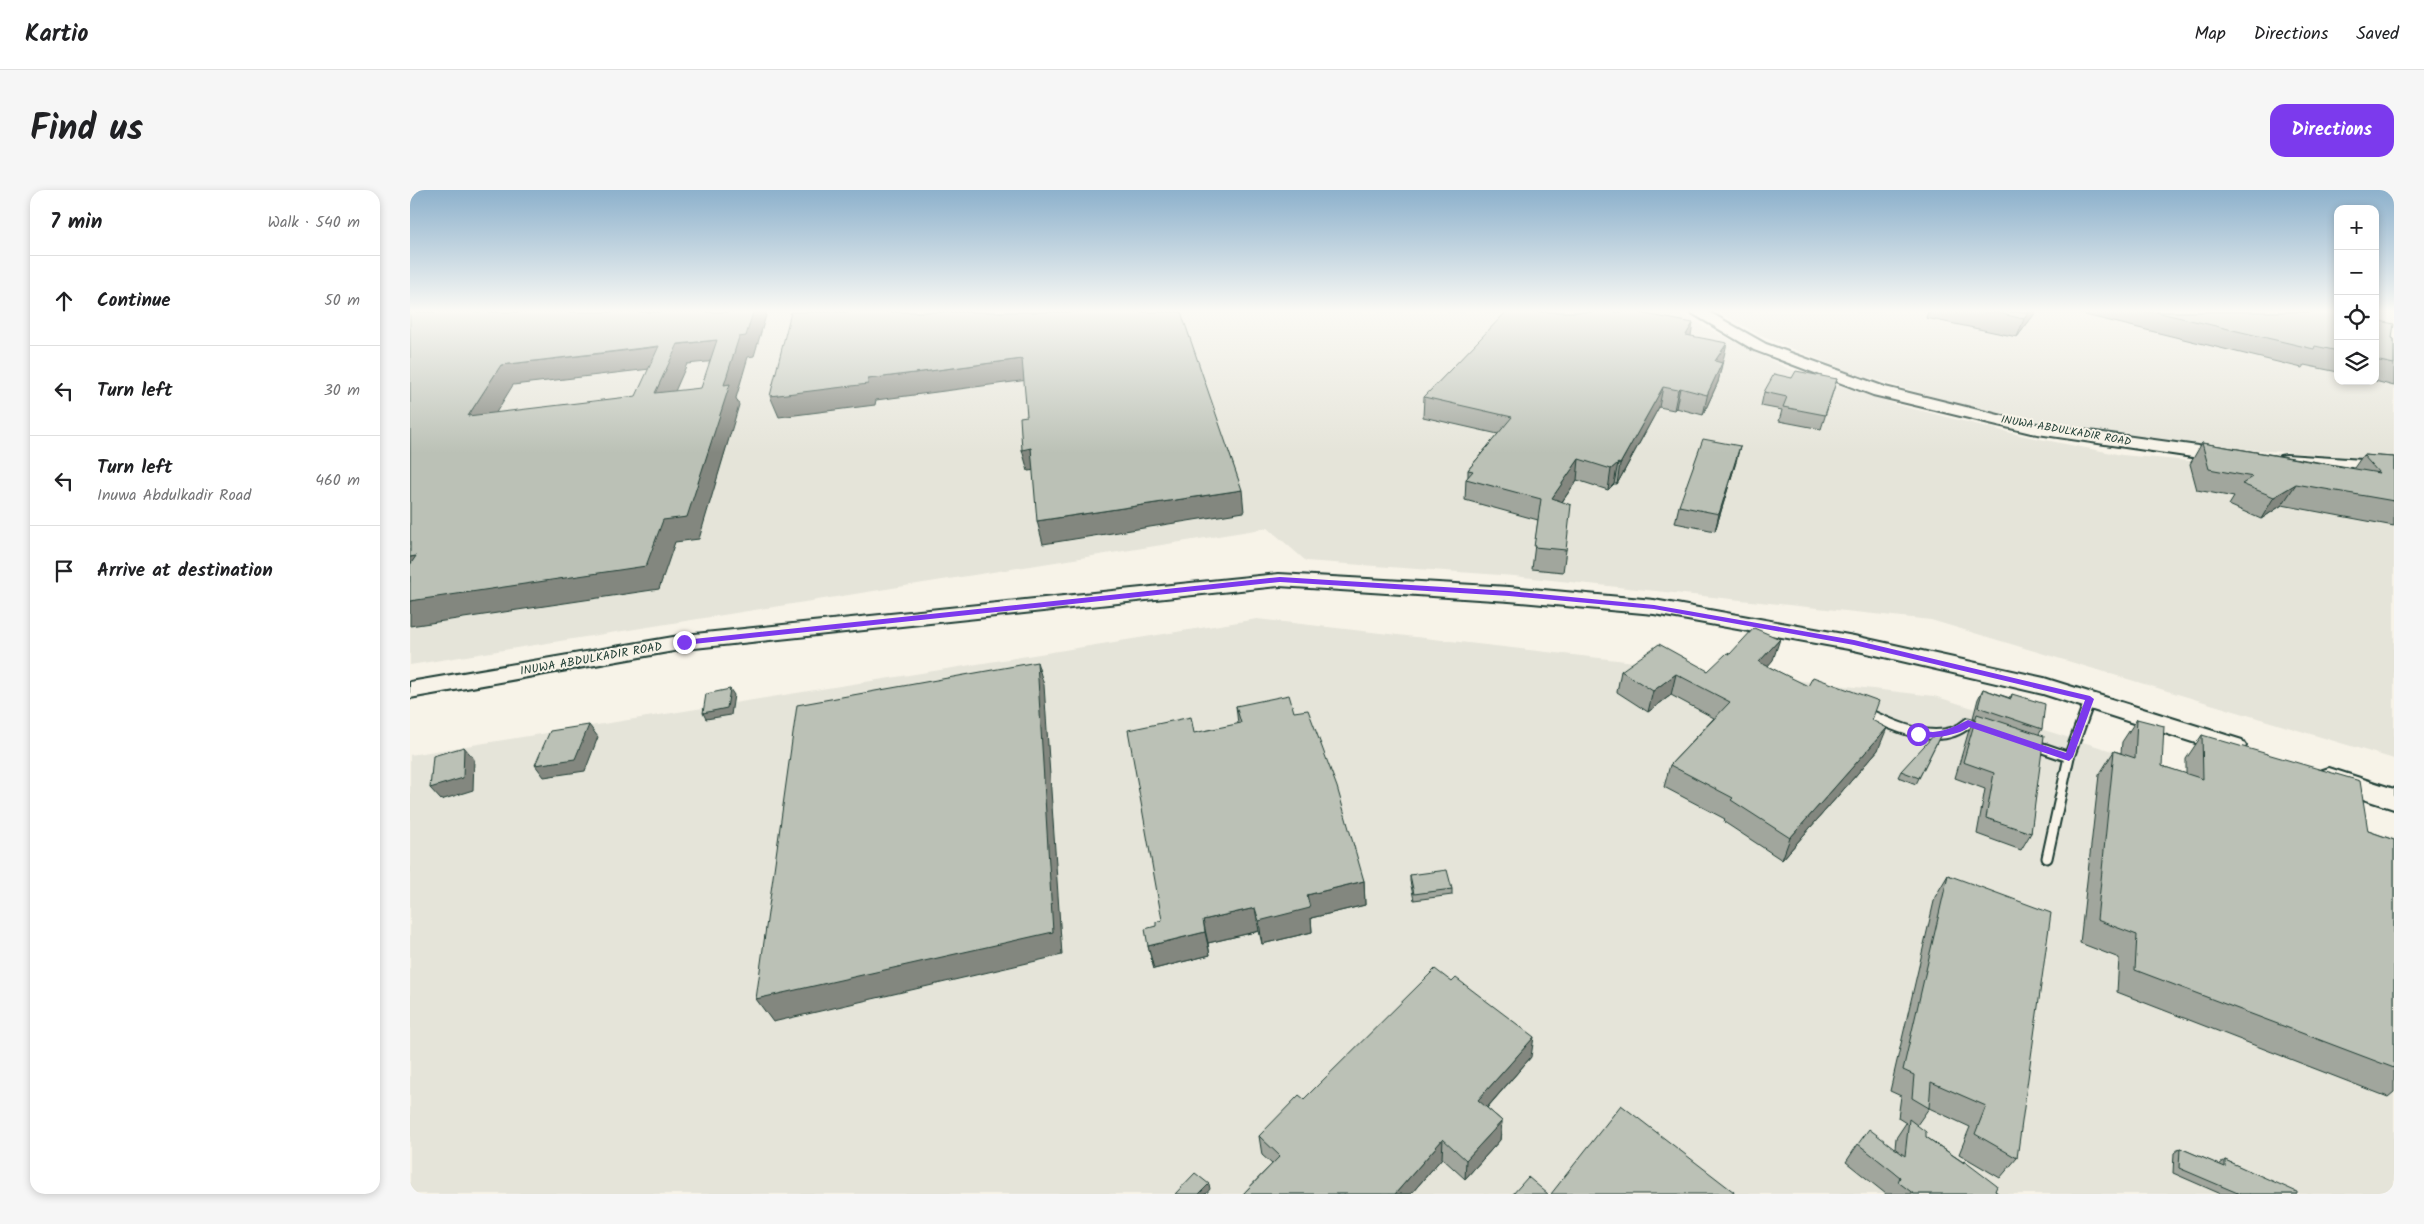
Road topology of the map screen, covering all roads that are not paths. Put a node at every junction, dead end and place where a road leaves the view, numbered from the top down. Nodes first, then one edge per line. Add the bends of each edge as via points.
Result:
1 (1792, 359) edge
2 (2248, 457) edge
3 (2268, 458) edge
4 (2394, 468) edge
5 (410, 690) edge
6 (2090, 699) junction
7 (1853, 707) edge
8 (1994, 733) edge
9 (2019, 740) edge
10 (2256, 753) edge
11 (2069, 757) junction
12 (2311, 772) edge
13 (2394, 799) edge
14 (2047, 858) dead end

1 - 2 street, INUWA ABDULKADIR ROAD via 1879,391 2031,428 2199,453
3 - 4 street
5 - 6 street, INUWA ABDULKADIR ROAD via 684,642 1280,580 1509,594 1654,607 1854,643
6 - 10 street, INUWA ABDULKADIR ROAD
6 - 11 lane
7 - 8 lane via 1918,734 1933,735 1962,729 1968,723
9 - 11 lane
11 - 14 lane
12 - 13 street

